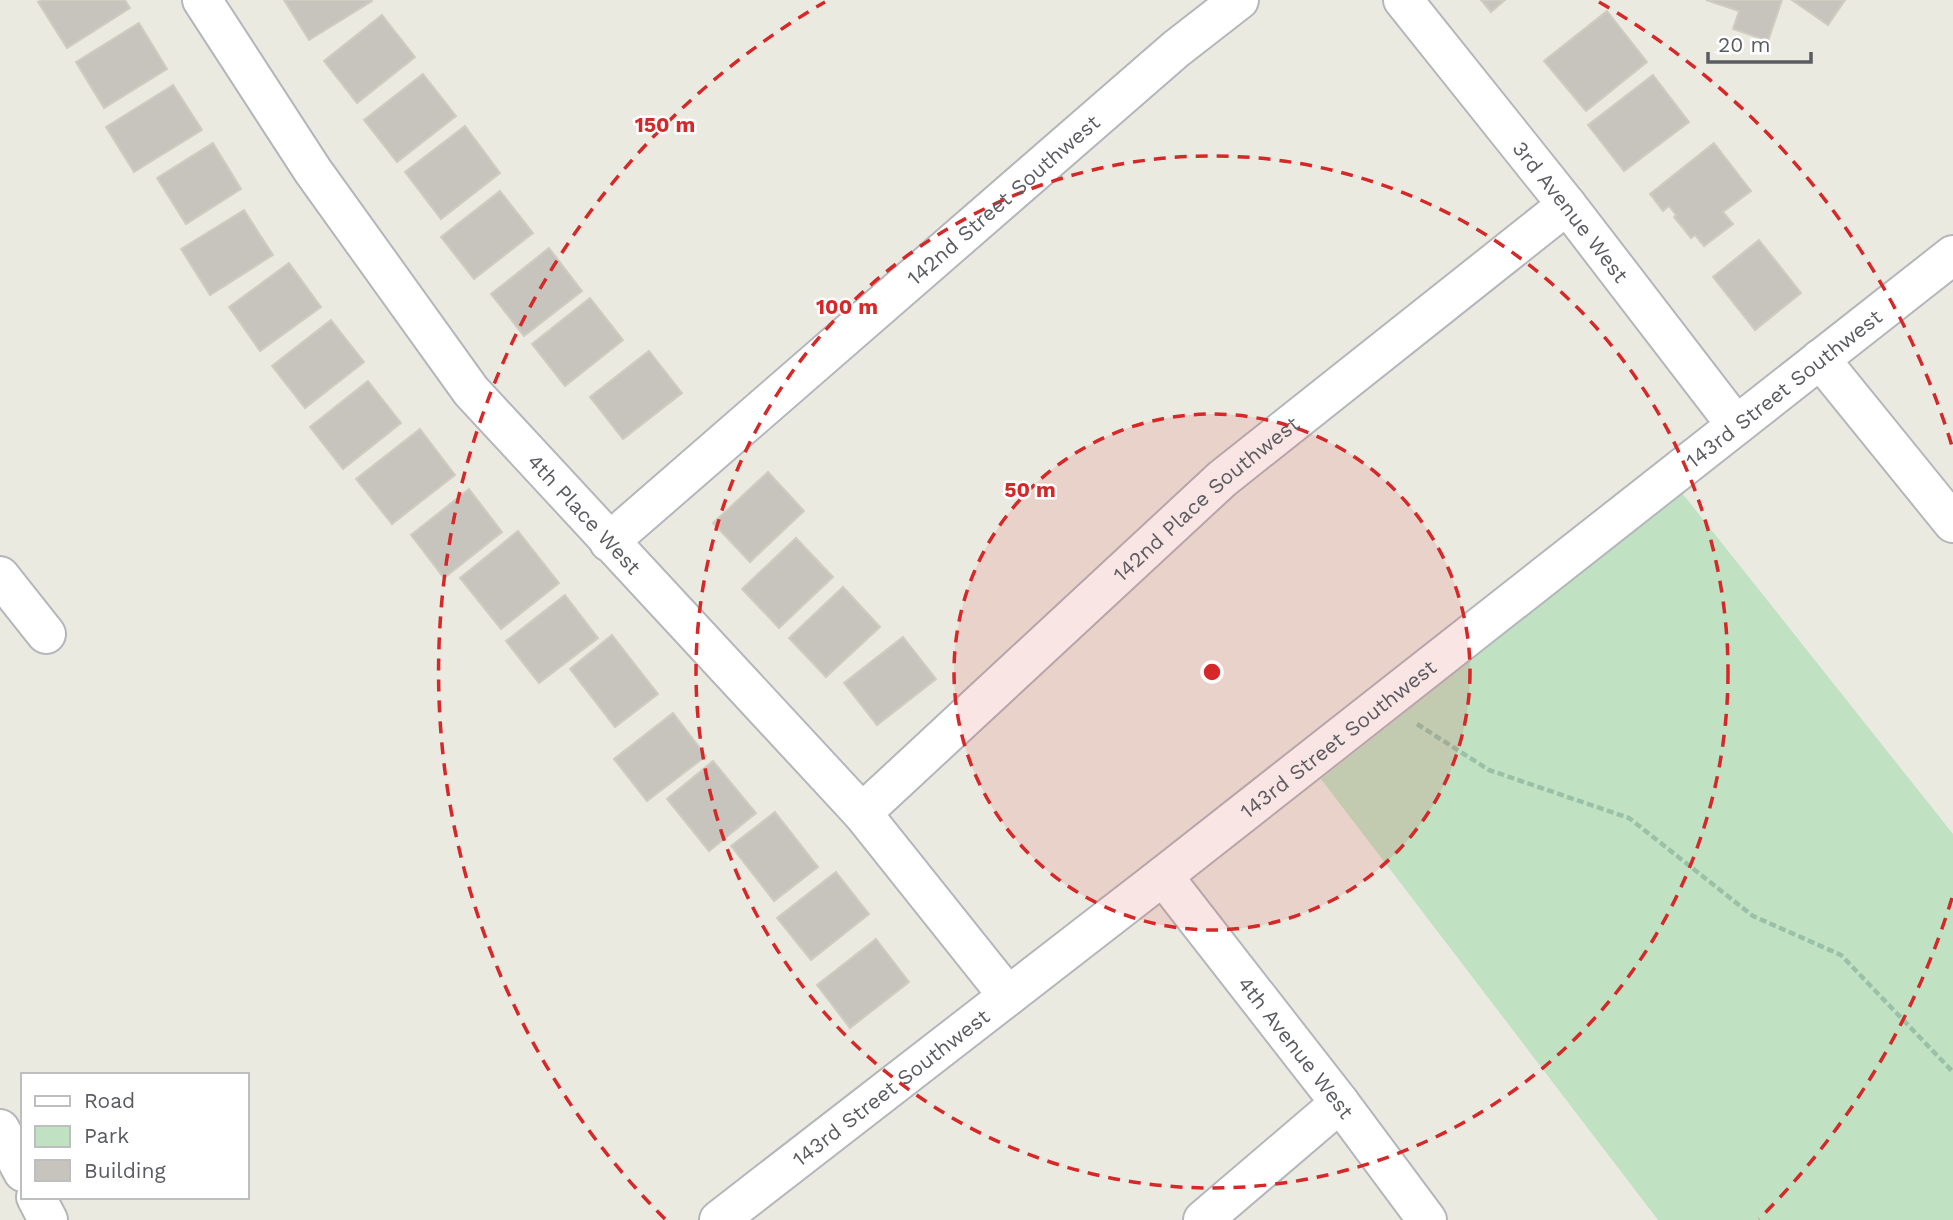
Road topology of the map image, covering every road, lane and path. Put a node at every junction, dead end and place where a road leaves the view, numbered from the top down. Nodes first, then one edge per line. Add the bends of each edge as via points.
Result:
1 (202, 0) edge
2 (1239, 0) edge
3 (1403, 0) edge
4 (1567, 205) junction
5 (1953, 255) edge
6 (1820, 359) junction
7 (1736, 425) junction
8 (1953, 523) edge
9 (609, 542) junction
10 (0, 576) edge
11 (46, 634) dead end
12 (1383, 702) junction
13 (862, 813) junction
14 (1163, 876) junction
15 (1008, 996) junction
16 (1953, 1072) edge
17 (1340, 1102) junction
18 (0, 1129) edge
19 (21, 1168) edge
20 (37, 1199) edge
21 (48, 1220) edge
22 (719, 1220) edge
23 (1203, 1220) edge
24 (1427, 1220) edge

1 - 9 street, 4th Place West via 313,171 471,391
2 - 9 street, 142nd Street Southwest via 1176,49
3 - 4 street, 3rd Avenue West
4 - 7 street, 3rd Avenue West
4 - 13 street, 142nd Place Southwest via 1222,479
5 - 6 street, 143rd Street Southwest
6 - 7 street, 143rd Street Southwest
6 - 8 street
7 - 12 street, 143rd Street Southwest
9 - 13 street, 4th Place West
10 - 11 street
12 - 14 street, 143rd Street Southwest
12 - 16 path via 1489,770 1629,818 1753,916 1841,954
13 - 15 street, 4th Place West
14 - 15 street, 143rd Street Southwest
14 - 17 street, 4th Avenue West
15 - 22 street, 143rd Street Southwest
17 - 23 street
17 - 24 street, 4th Avenue West
18 - 19 street
20 - 21 street

